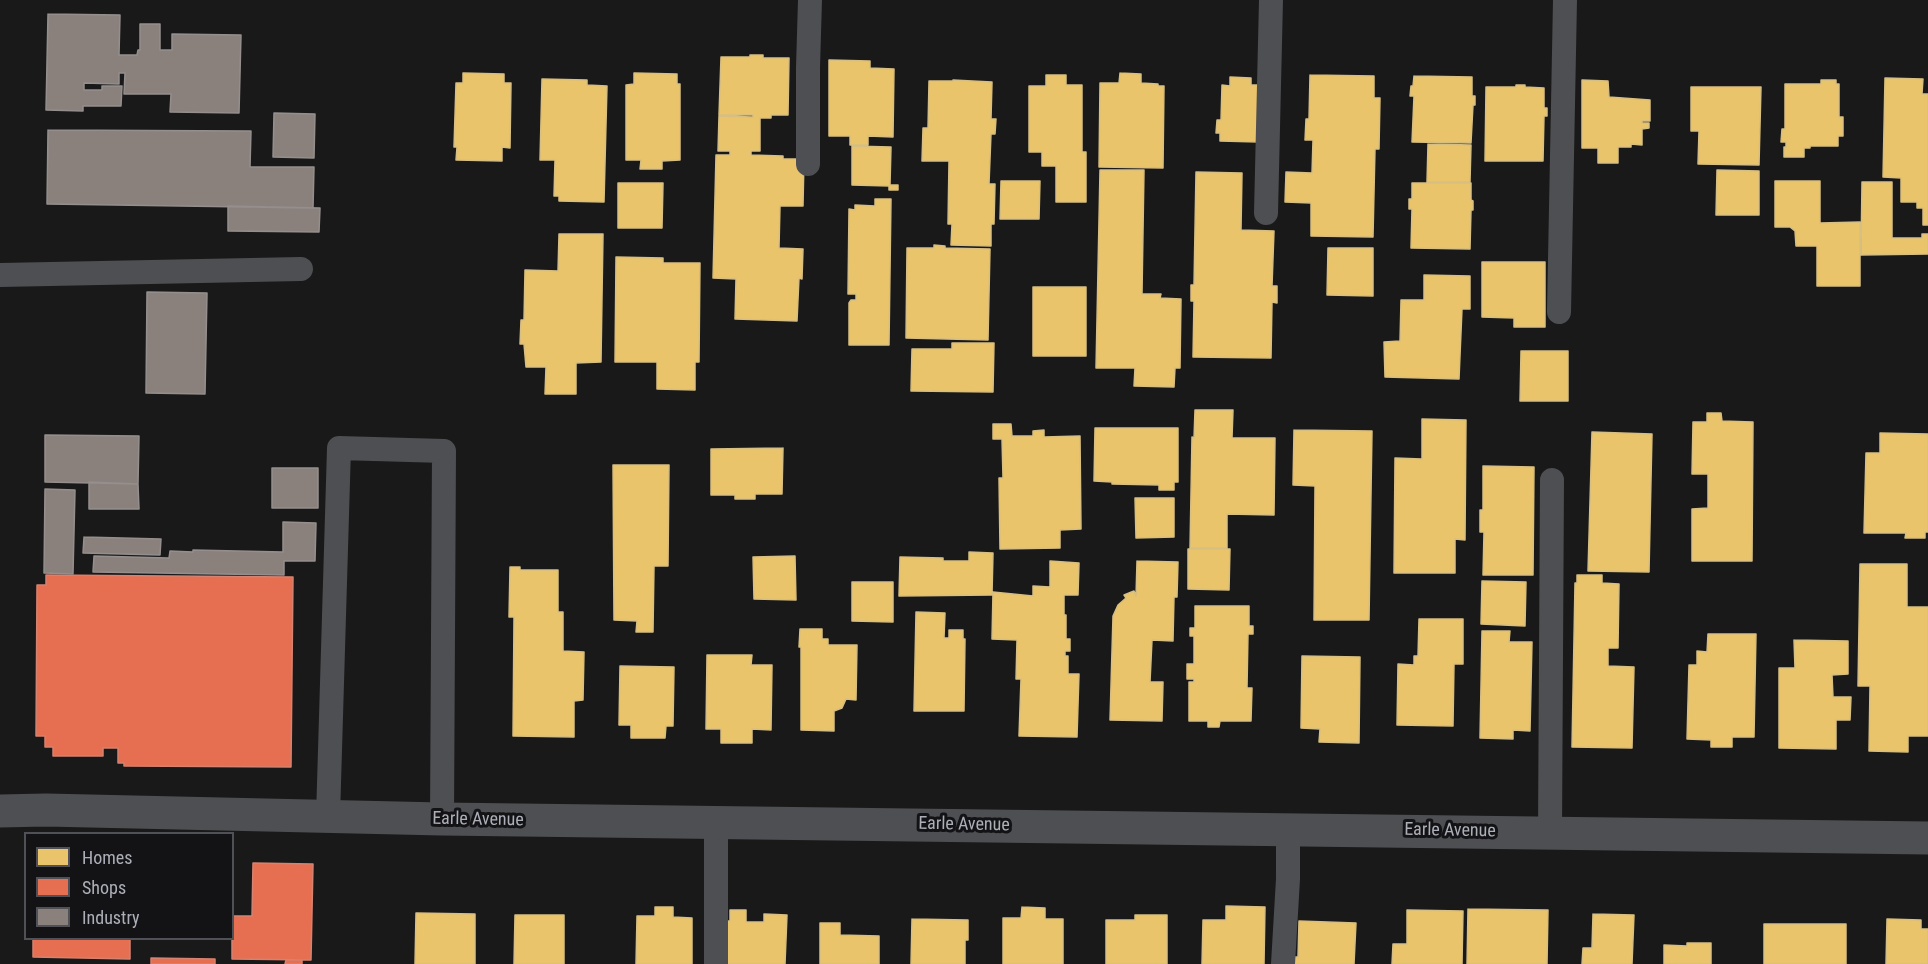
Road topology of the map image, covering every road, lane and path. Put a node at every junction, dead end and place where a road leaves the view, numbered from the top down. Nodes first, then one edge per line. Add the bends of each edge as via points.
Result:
1 (810, 0) edge
2 (1271, 0) edge
3 (1564, 0) edge
4 (808, 164) dead end
5 (1266, 213) dead end
6 (301, 269) dead end
7 (0, 275) edge
8 (1559, 312) dead end
9 (1552, 480) dead end
10 (0, 811) edge
11 (328, 818) junction
12 (442, 819) junction
13 (717, 822) junction
14 (1288, 830) junction
15 (1550, 832) junction
16 (1928, 838) edge
17 (716, 964) edge
18 (1283, 964) edge

1 - 4 lane
2 - 5 lane
3 - 8 lane
6 - 7 lane
9 - 15 lane
10 - 11 street, Earle Avenue
11 - 12 street, Earle Avenue
11 - 12 lane via 339,448 444,451
12 - 13 street, Earle Avenue
13 - 14 street, Earle Avenue
13 - 17 lane
14 - 15 street, Earle Avenue
14 - 18 lane
15 - 16 street, Earle Avenue

